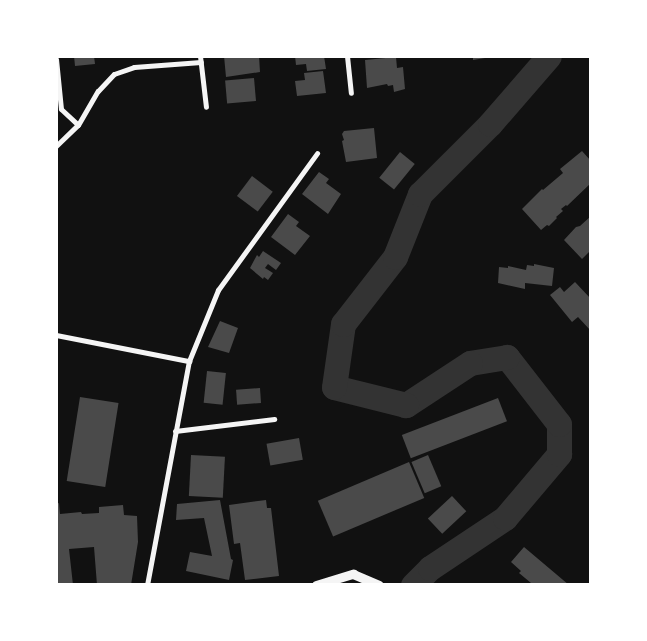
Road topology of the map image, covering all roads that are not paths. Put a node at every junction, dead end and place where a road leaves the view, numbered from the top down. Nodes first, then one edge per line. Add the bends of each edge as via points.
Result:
1 (347, 56) edge
2 (56, 59) edge
3 (201, 59) edge
4 (351, 93) dead end
5 (206, 107) dead end
6 (78, 125) junction
7 (56, 146) edge
8 (317, 153) dead end
9 (56, 335) edge
10 (189, 361) junction
11 (274, 419) dead end
12 (175, 431) junction
13 (378, 584) edge
14 (147, 585) edge
15 (316, 585) edge

1 - 4 street
2 - 6 street via 61,109
3 - 5 street
3 - 6 street via 134,67 114,74 98,91
6 - 7 street
8 - 10 street via 218,290
9 - 10 street
10 - 12 street
11 - 12 street
12 - 14 street
13 - 15 street via 353,574

